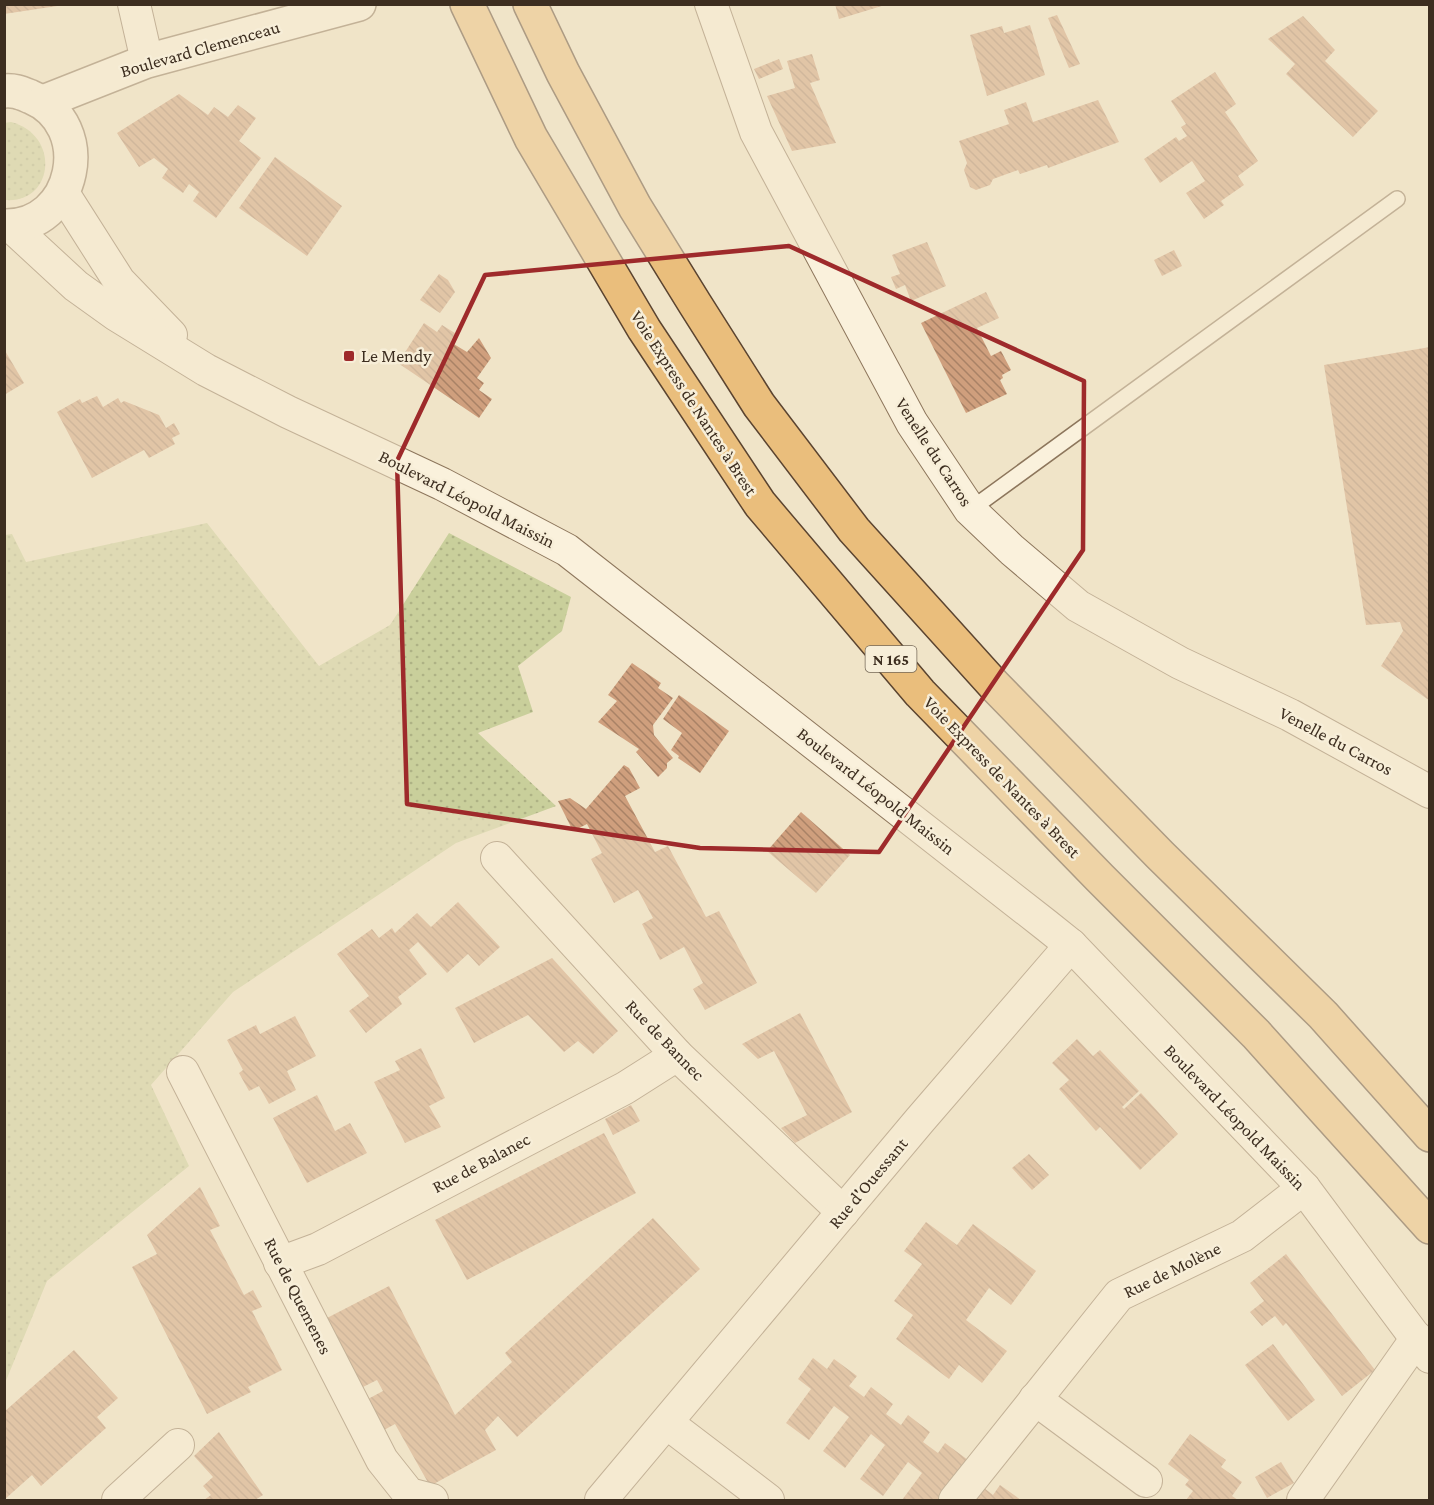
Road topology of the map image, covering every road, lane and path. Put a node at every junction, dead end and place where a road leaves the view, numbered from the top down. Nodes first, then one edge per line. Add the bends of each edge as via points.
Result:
1 (134, 4) edge
2 (359, 4) edge
3 (467, 4) edge
4 (530, 4) edge
5 (711, 4) edge
6 (147, 61) junction
7 (4, 91) edge
8 (43, 102) junction
9 (63, 193) junction
10 (1397, 199) dead end
11 (8, 226) edge
12 (206, 370) junction
13 (970, 510) junction
14 (1430, 792) edge
15 (496, 858) dead end
16 (1071, 945) junction
17 (677, 1055) junction
18 (183, 1072) dead end
19 (1430, 1135) edge
20 (1304, 1188) junction
21 (843, 1212) junction
22 (1430, 1227) edge
23 (280, 1263) junction
24 (1423, 1348) edge
25 (1035, 1399) junction
26 (668, 1423) junction
27 (178, 1445) dead end
28 (1146, 1481) dead end
29 (118, 1500) edge
30 (432, 1500) edge
31 (601, 1500) edge
32 (768, 1500) edge
33 (955, 1500) edge
34 (1304, 1500) edge

1 - 6 street
2 - 6 street, Boulevard Clemenceau
3 - 22 highway, Voie Express de Nantes à Brest / N 165 via 531,138 644,329 760,504 920,693 1256,1034
4 - 19 highway via 635,207 694,304 759,405 854,530 994,685 1323,1015
5 - 13 street, Venelle du Carros via 756,132 912,423
6 - 8 street, Boulevard Clemenceau
7 - 8 street via 15,90
8 - 9 street via 58,116 68,134 72,154
9 - 11 street via 49,210 31,221
9 - 12 street, Boulevard Léopold Maissin via 119,281
10 - 13 lane
11 - 12 street, Boulevard Léopold Maissin via 86,293
12 - 16 street, Boulevard Léopold Maissin via 452,489 567,550
13 - 14 street, Venelle du Carros via 1078,606
15 - 17 street, Rue de Bannec
16 - 20 street, Boulevard Léopold Maissin
16 - 21 street, Rue d'Ouessant
17 - 21 street, Rue de Bannec
17 - 23 street, Rue de Balanec via 625,1088 318,1249
18 - 23 street, Rue de Quemenes
20 - 24 street, Boulevard Léopold Maissin
20 - 25 street, Rue de Molène via 1242,1236 1119,1295
21 - 26 street, Rue d'Ouessant
23 - 30 street, Rue de Quemenes via 382,1460 409,1494
24 - 34 street
25 - 28 street
25 - 33 street, Rue de Molène
26 - 31 street, Rue d'Ouessant
26 - 32 street
27 - 29 street

